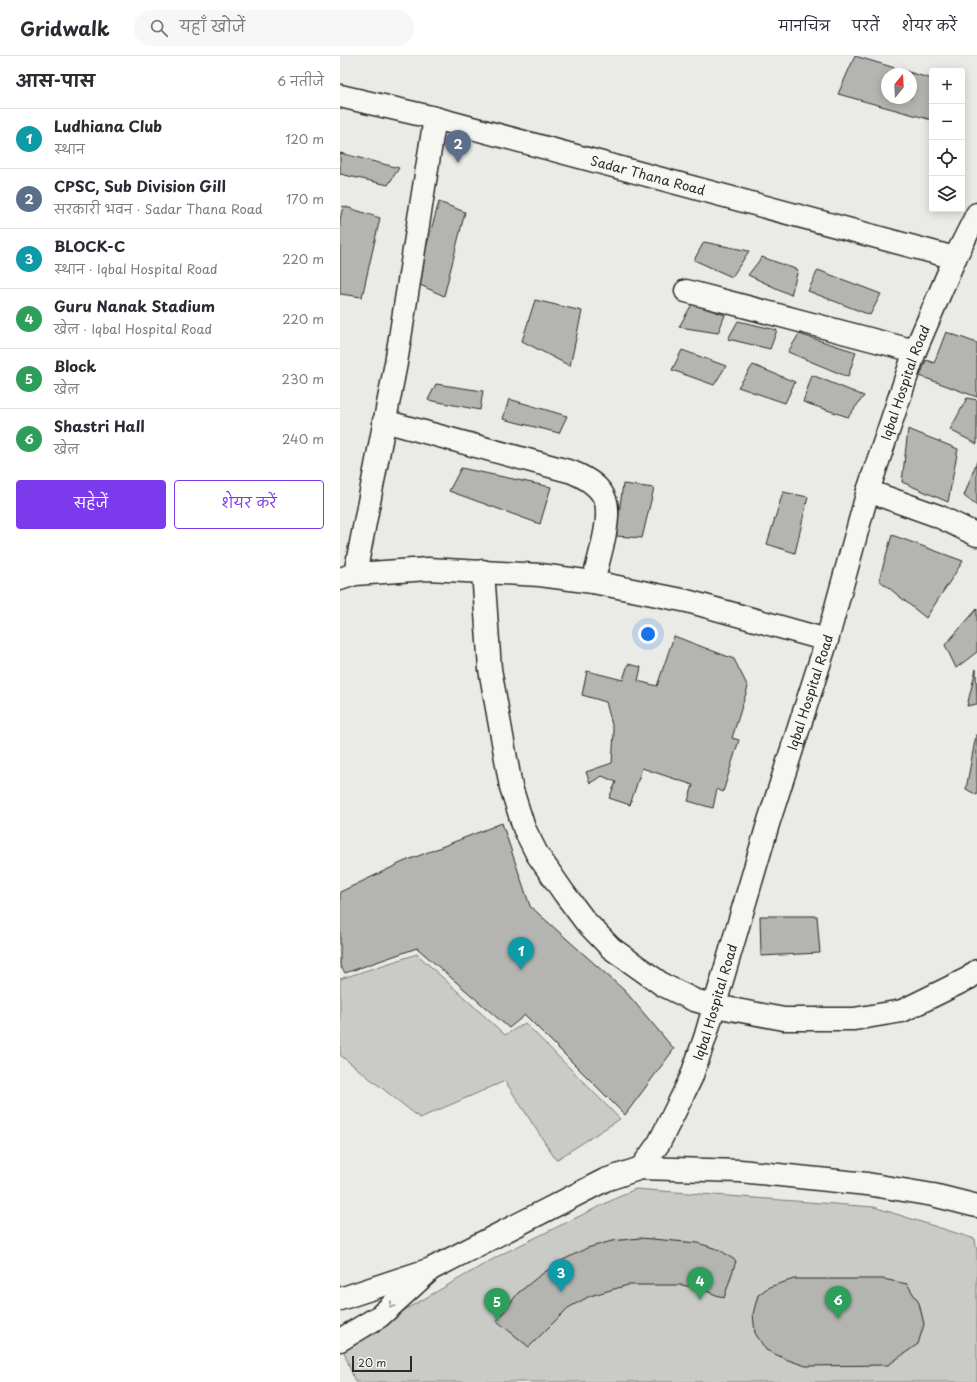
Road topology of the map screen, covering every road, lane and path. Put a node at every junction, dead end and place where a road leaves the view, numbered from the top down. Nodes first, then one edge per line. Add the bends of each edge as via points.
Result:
1 (340, 96) edge
2 (435, 118) junction
3 (977, 214) edge
4 (955, 258) junction
5 (686, 291) dead end
6 (915, 351) junction
7 (384, 421) junction
8 (868, 491) junction
9 (977, 535) edge
10 (483, 571) junction
11 (348, 577) edge
12 (593, 582) junction
13 (827, 640) junction
14 (977, 971) edge
15 (715, 1006) junction
16 (641, 1168) junction
17 (977, 1206) edge
18 (431, 1269) junction
19 (340, 1299) edge
20 (340, 1340) edge

1 - 2 street, Sadar Thana Road
2 - 4 street, Sadar Thana Road
2 - 7 street
3 - 4 street, Iqbal Hospital Road
4 - 6 street, Iqbal Hospital Road
5 - 6 street
6 - 8 street, Iqbal Hospital Road
7 - 11 street
7 - 12 street via 572,472 592,482 606,502 606,526
8 - 9 street via 938,516
8 - 13 street, Iqbal Hospital Road
10 - 11 street via 428,569
10 - 12 street
10 - 15 street via 490,669 511,788 524,828 537,854 585,921 611,948 663,984 694,1000
12 - 13 street via 687,601
13 - 15 street, Iqbal Hospital Road via 768,824
14 - 15 street via 968,978 902,1010 854,1019 784,1019
15 - 16 street, Iqbal Hospital Road via 706,1038 676,1111 659,1143
16 - 17 street via 740,1171 867,1184 933,1195
16 - 18 street via 605,1180
18 - 19 street
18 -> 20 street via 380,1316

